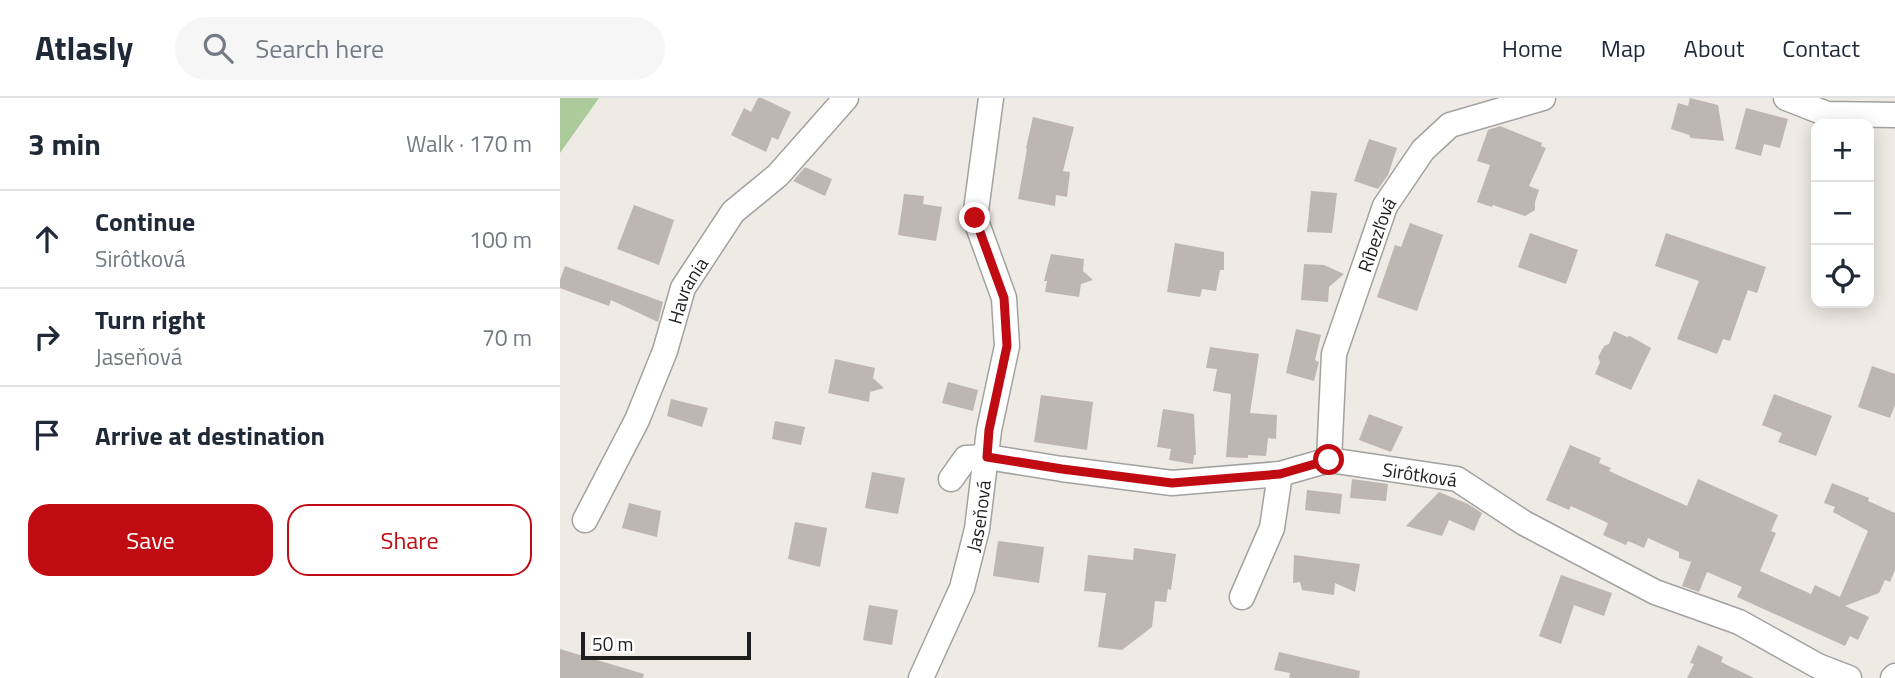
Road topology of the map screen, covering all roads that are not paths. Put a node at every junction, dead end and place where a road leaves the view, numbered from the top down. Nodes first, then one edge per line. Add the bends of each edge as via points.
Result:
1 (846, 98) edge
2 (991, 98) edge
3 (1543, 98) edge
4 (1786, 98) edge
5 (1895, 115) edge
6 (987, 457) junction
7 (1329, 460) junction
8 (1280, 474) junction
9 (951, 479) dead end
10 (585, 520) dead end
11 (1242, 597) dead end
12 (1812, 672) edge
13 (921, 678) edge
14 (1849, 678) edge

1 - 10 street, Havrania via 778,175 733,212 683,288 665,351 637,420
2 - 6 street, Jaseňová via 975,218 1004,298 1007,346
3 - 7 street, Ríbezľová via 1450,125 1423,150 1385,206 1334,354
4 - 5 street via 1827,114
6 - 8 street, Sirôtková via 1172,483
6 - 9 street via 966,458
6 - 13 street, Jaseňová via 962,588
7 - 8 street, Sirôtková
7 - 12 street, Sirôtková via 1457,479 1524,523 1655,592 1739,622
8 - 11 street via 1272,528
12 - 14 street, Sirôtková

